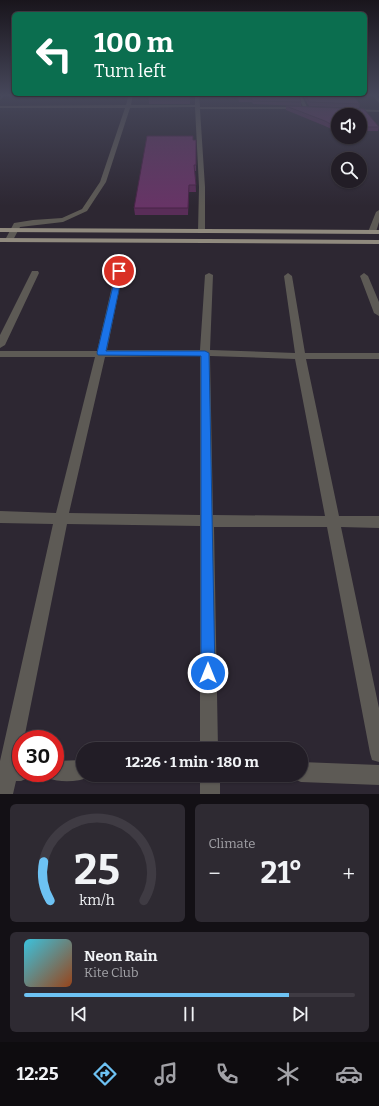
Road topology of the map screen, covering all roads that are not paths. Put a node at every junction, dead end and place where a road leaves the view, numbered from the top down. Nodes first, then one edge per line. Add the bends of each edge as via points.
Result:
1 (120, 131) edge
2 (199, 131) edge
3 (379, 212) edge
4 (0, 230) edge
5 (14, 230) junction
6 (202, 231) junction
7 (376, 232) edge
8 (0, 240) edge
9 (9, 240) junction
10 (379, 242) edge
11 (119, 271) dead end
12 (35, 274) dead end
13 (209, 275) dead end
14 (288, 276) dead end
15 (364, 276) dead end
16 (379, 313) edge
17 (0, 345) edge
18 (101, 353) junction
19 (205, 353) junction
20 (0, 354) edge
21 (300, 356) junction
22 (379, 356) edge
23 (0, 517) edge
24 (61, 518) junction
25 (207, 521) junction
26 (332, 522) junction
27 (379, 522) edge
28 (209, 742) edge
29 (379, 753) edge
30 (76, 770) edge
31 (10, 771) edge
32 (64, 771) edge
33 (308, 772) edge
34 (379, 775) edge
35 (210, 782) edge
36 (3, 794) edge
37 (210, 794) edge

1 - 5 street via 103,182 85,210 63,220 23,223 17,225
2 - 6 street
3 - 7 street
4 - 5 main road
5 - 6 main road
5 - 9 street
6 - 7 main road
8 - 9 main road
9 - 10 main road
11 - 18 street
12 - 17 street
13 - 19 street
14 - 21 street
15 - 16 street
18 - 19 street
18 - 20 street
18 - 24 street
19 - 21 street
19 - 25 street
21 - 22 street
21 - 26 street
23 - 24 street
24 - 25 street
24 - 31 street
25 - 26 street
25 - 28 street
26 - 27 street
26 - 29 street
30 - 32 street
31 - 36 street
33 - 34 street
35 - 37 street

